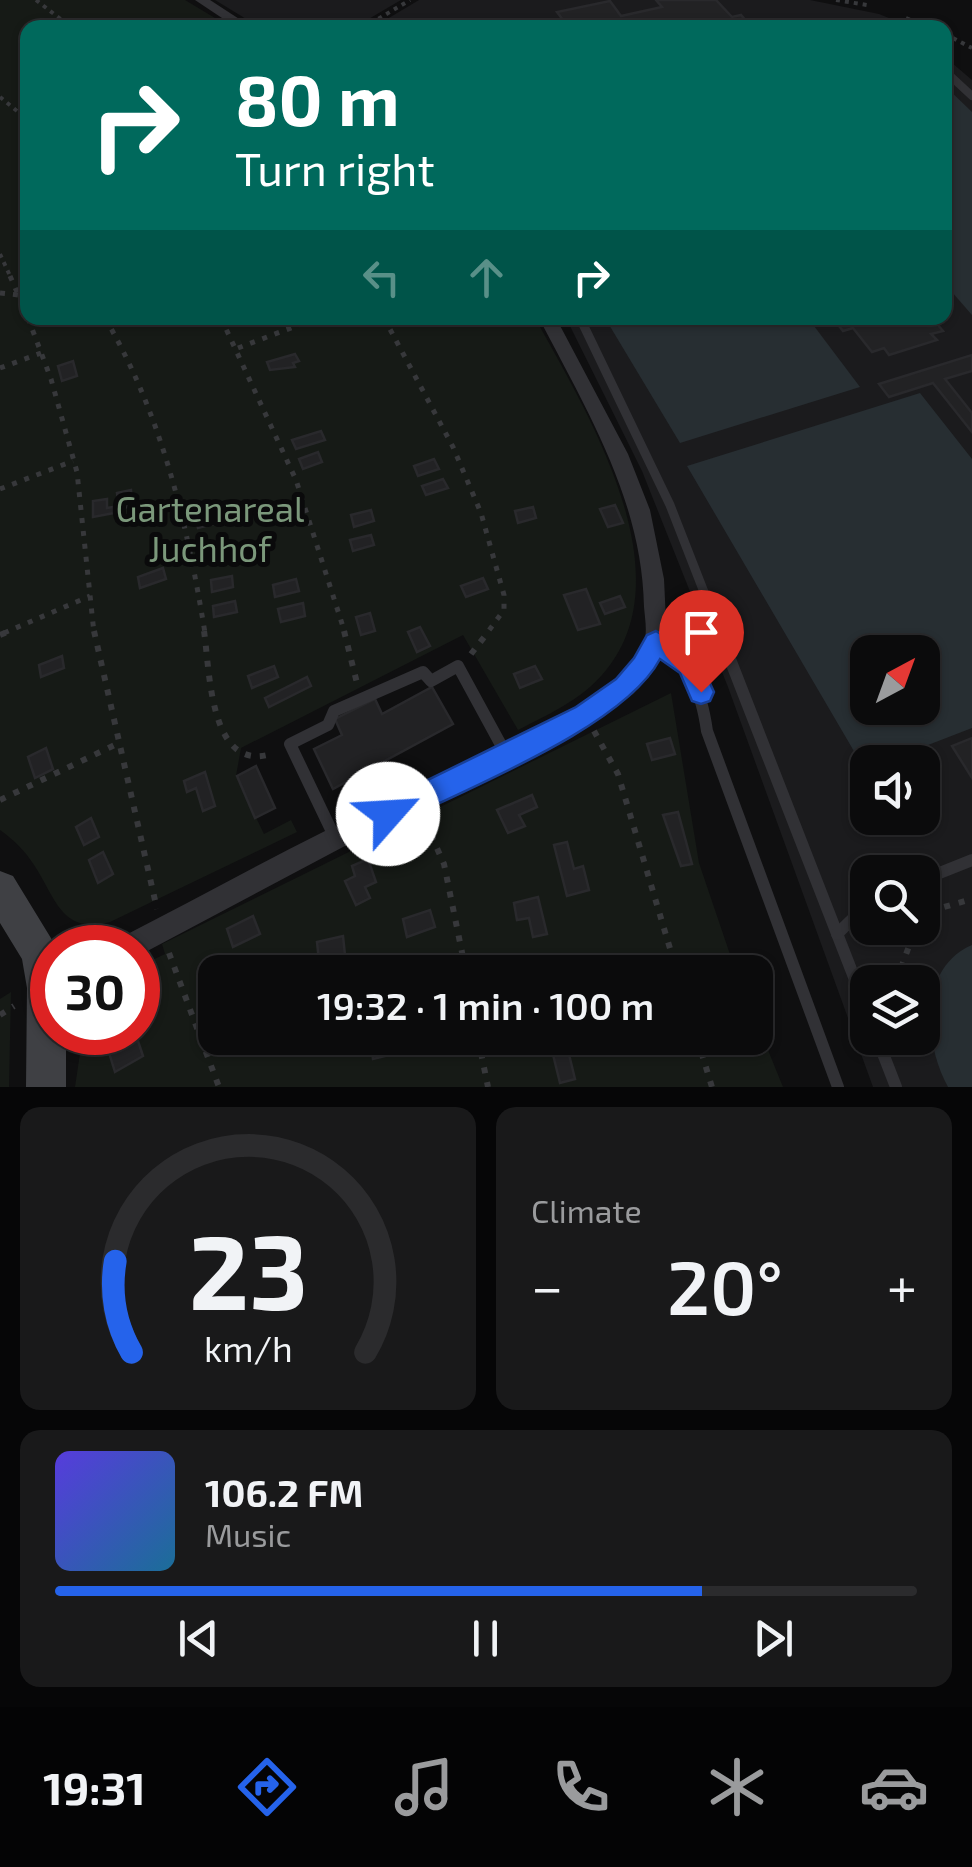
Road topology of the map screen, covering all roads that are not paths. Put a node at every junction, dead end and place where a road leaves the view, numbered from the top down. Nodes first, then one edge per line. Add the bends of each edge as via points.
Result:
1 (202, 0) edge
2 (233, 20) edge
3 (952, 78) edge
4 (972, 96) edge
5 (552, 325) edge
6 (583, 325) edge
7 (656, 642) junction
8 (507, 756) junction
9 (335, 839) junction
10 (972, 860) edge
11 (940, 873) edge
12 (0, 889) edge
13 (850, 921) edge
14 (160, 932) edge
15 (837, 934) junction
16 (30, 937) edge
17 (850, 967) edge
18 (47, 1055) edge
19 (884, 1055) edge
20 (46, 1087) edge
21 (838, 1087) edge
22 (896, 1087) edge

1 - 2 street
3 - 4 lane
5 - 7 street via 619,454 640,510 654,579
6 - 15 lane via 670,505
7 - 8 street via 625,687
7 - 21 lane via 689,665 701,692 707,731
8 - 9 street
8 - 9 lane via 458,666 430,681 423,672 334,710 328,725 290,744
9 - 14 street
10 - 11 lane
12 - 16 street
13 - 15 lane
15 - 17 lane
18 - 20 street
19 - 22 lane

